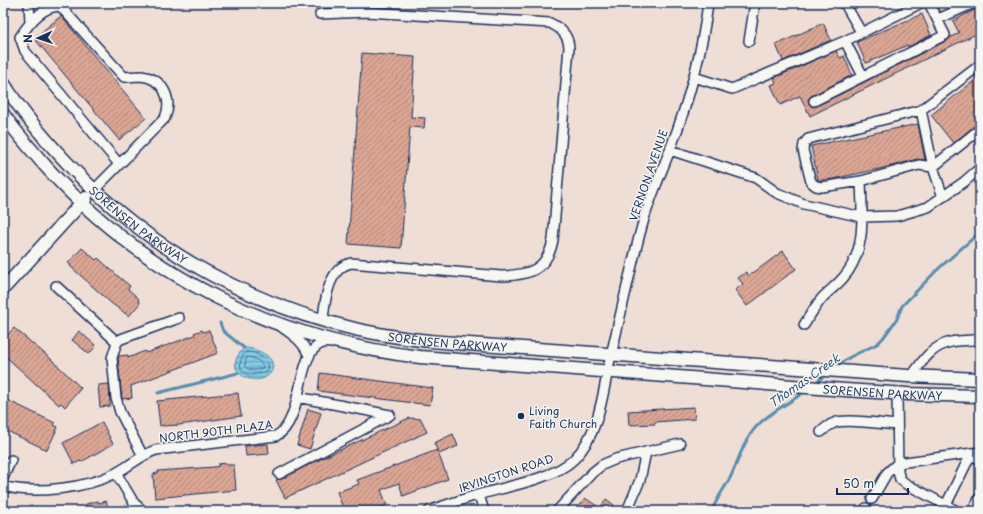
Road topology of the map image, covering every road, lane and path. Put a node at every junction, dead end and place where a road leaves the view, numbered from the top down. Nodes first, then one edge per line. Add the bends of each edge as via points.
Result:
1 (29, 3) edge
2 (708, 3) edge
3 (755, 3) edge
4 (841, 3) edge
5 (921, 3) edge
6 (929, 3) edge
7 (972, 4) edge
8 (320, 14) dead end
9 (938, 20) junction
10 (30, 22) junction
11 (861, 32) junction
12 (749, 41) dead end
13 (845, 41) junction
14 (980, 65) edge
15 (863, 76) junction
16 (694, 77) junction
17 (3, 82) edge
18 (814, 101) dead end
19 (921, 110) junction
20 (3, 114) edge
21 (980, 129) edge
22 (670, 150) junction
23 (119, 164) junction
24 (933, 167) junction
25 (980, 168) edge
26 (861, 181) junction
27 (94, 190) junction
28 (943, 197) junction
29 (82, 204) junction
30 (862, 217) junction
31 (56, 286) dead end
32 (3, 288) edge
33 (178, 318) dead end
34 (323, 321) junction
35 (278, 325) junction
36 (804, 325) dead end
37 (980, 339) edge
38 (117, 342) junction
39 (338, 342) junction
40 (611, 355) junction
41 (309, 356) junction
42 (607, 371) junction
43 (911, 377) junction
44 (980, 379) edge
45 (897, 393) junction
46 (980, 396) edge
47 (297, 397) junction
48 (897, 425) junction
49 (821, 432) dead end
50 (680, 444) dead end
51 (646, 452) junction
52 (975, 453) edge
53 (142, 456) junction
54 (11, 460) dead end
55 (980, 460) edge
56 (898, 463) junction
57 (116, 473) junction
58 (279, 474) dead end
59 (3, 478) edge
60 (3, 486) edge
61 (479, 495) junction
62 (980, 497) edge
63 (872, 499) dead end
64 (946, 505) junction
65 (143, 511) edge
66 (429, 511) edge
67 (484, 511) edge
68 (557, 511) edge
69 (627, 511) edge
70 (957, 511) edge
71 (973, 511) edge

1 - 10 street
2 - 16 street, VERNON AVENUE
3 - 12 street
4 - 11 street via 845,4
5 - 11 street
6 - 9 street
7 - 9 street
8 - 34 street via 368,12 550,23 561,28 569,47 554,240 551,252 542,265 520,276 501,276 351,263 336,272 328,288
9 - 15 street via 945,35
10 - 23 street via 20,37 25,51
10 - 23 street via 52,6 60,6 124,77 142,76 154,80 163,87 168,98 165,118
11 - 13 street
13 - 15 street
13 - 16 street via 732,89
14 - 19 street
15 - 18 street
16 - 22 street, VERNON AVENUE
17 - 27 main road, SORENSEN PARKWAY via 38,131
19 - 24 street
19 - 26 street via 808,139 804,144 803,150 811,182 816,186 822,188
20 - 29 main road, SORENSEN PARKWAY
21 - 24 street
22 - 30 street via 756,178 777,193 804,204
22 - 40 street, VERNON AVENUE via 644,219
23 - 27 street
24 - 26 street via 919,165
24 - 28 street
25 - 28 street
26 - 30 street
27 - 29 main road
27 - 34 main road, SORENSEN PARKWAY via 150,237 181,258 261,299
28 - 30 street via 928,207 897,216
29 - 32 main road
29 - 35 main road, SORENSEN PARKWAY via 176,276 233,306
30 - 36 street via 860,244 855,261 844,278 811,312
31 - 38 street
33 - 38 street
34 - 40 main road, SORENSEN PARKWAY via 428,341
35 - 39 main road, SORENSEN PARKWAY
35 - 41 street via 299,340
37 - 43 street via 939,346 924,358
38 - 53 street via 112,358 116,398 120,412
39 - 41 street via 323,343
39 - 42 main road, SORENSEN PARKWAY via 376,351 420,357
40 - 42 street, IRVINGTON ROAD
40 - 43 main road, SORENSEN PARKWAY
41 - 47 street, NORTH 90TH PLAZA
42 - 45 main road, SORENSEN PARKWAY
42 - 61 street, IRVINGTON ROAD via 596,419 589,438 576,457 553,472
43 - 44 main road, SORENSEN PARKWAY
45 - 46 main road, SORENSEN PARKWAY
45 - 48 street
47 - 53 street, NORTH 90TH PLAZA via 290,423 276,436 156,450
47 - 58 street via 390,415
48 - 49 street via 835,422
48 - 56 street
50 - 51 street
51 - 68 street via 602,465
51 - 69 street via 640,480
52 - 55 street
52 - 56 street
52 - 64 street
53 - 57 street, NORTH 90TH PLAZA
54 - 59 street
56 - 63 street via 887,473
56 - 64 street via 900,479
57 - 60 street via 78,486 25,490
57 - 65 street via 134,503
61 - 66 street, IRVINGTON ROAD
61 - 67 street
62 - 71 street
64 - 70 street

